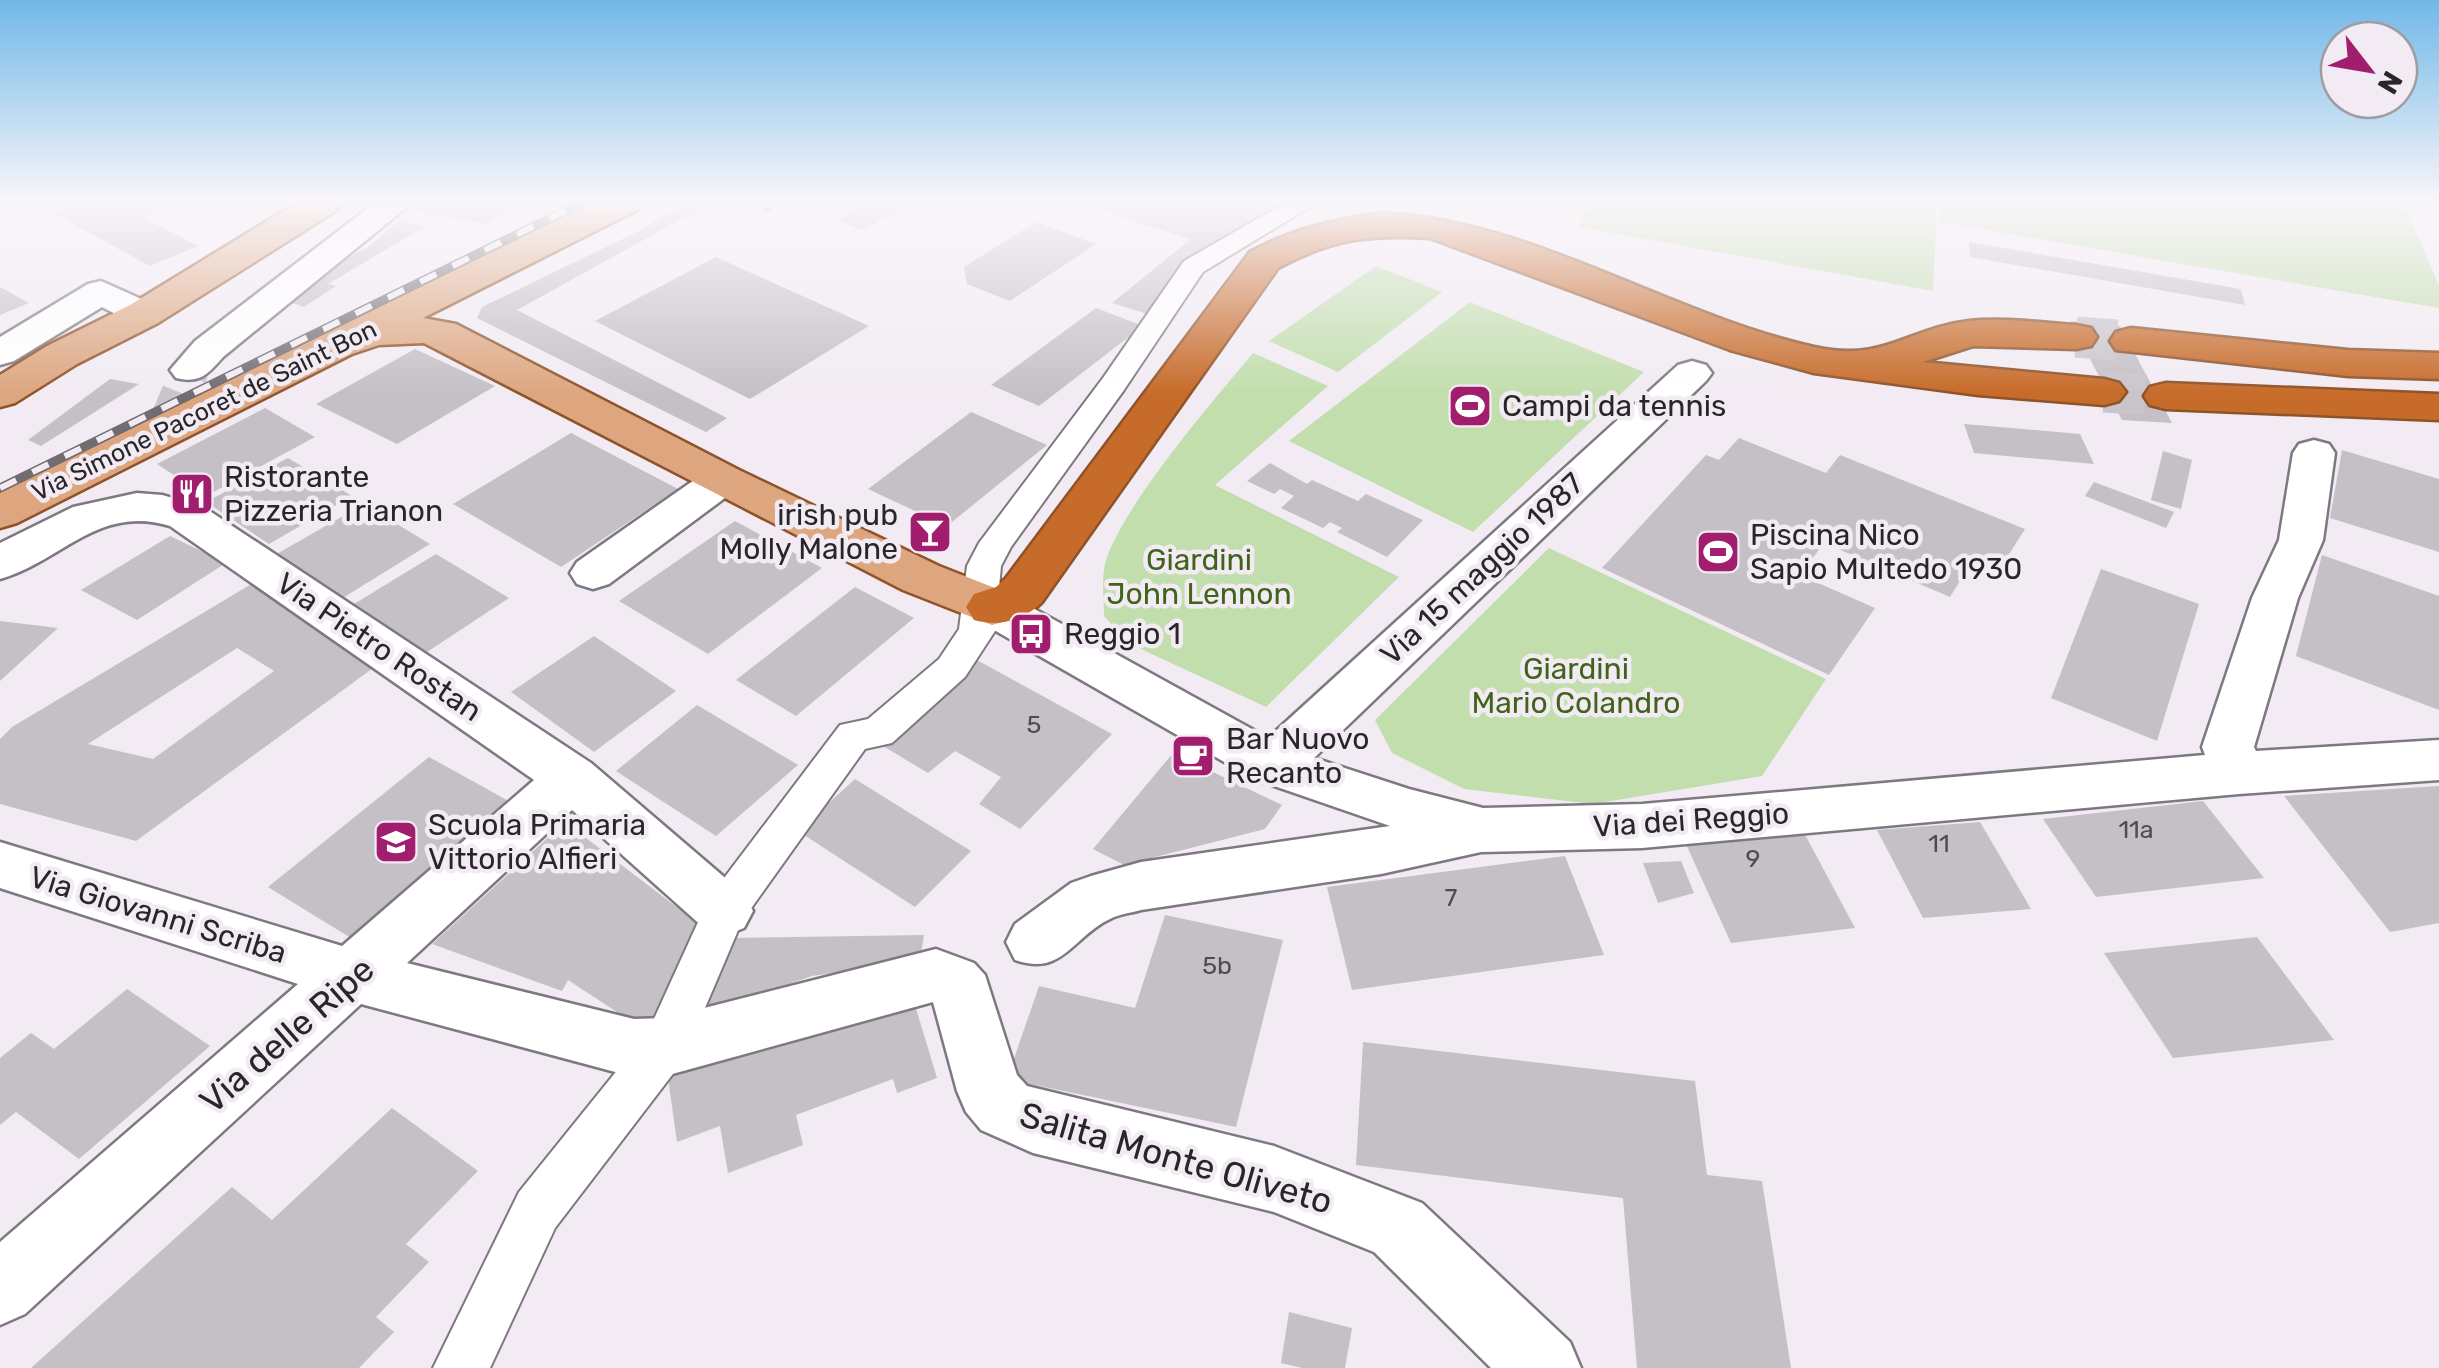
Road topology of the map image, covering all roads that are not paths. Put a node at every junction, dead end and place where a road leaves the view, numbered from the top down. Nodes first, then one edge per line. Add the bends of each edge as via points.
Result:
1 (221, 266) edge
2 (315, 266) edge
3 (496, 266) edge
4 (1193, 266) edge
5 (1260, 266) edge
6 (1547, 266) edge
7 (490, 269) junction
8 (144, 314) junction
9 (441, 333) junction
10 (2076, 337) tunnel mouth
11 (2131, 340) tunnel mouth
12 (320, 352) junction
13 (0, 353) edge
14 (2348, 363) junction
15 (2439, 366) edge
16 (1868, 367) junction
17 (190, 370) tunnel mouth
18 (1692, 373) dead end
19 (2104, 392) tunnel mouth
20 (2439, 393) edge
21 (0, 394) edge
22 (2166, 396) tunnel mouth
23 (2288, 401) junction
24 (2439, 407) edge
25 (0, 430) edge
26 (2439, 438) edge
27 (2314, 453) dead end
28 (722, 480) junction
29 (0, 512) edge
30 (0, 564) edge
31 (593, 574) dead end
32 (987, 605) junction
33 (2439, 760) edge
34 (1273, 765) junction
35 (2239, 773) junction
36 (572, 778) junction
37 (1482, 830) junction
38 (0, 866) edge
39 (724, 911) junction
40 (1036, 942) dead end
41 (354, 976) junction
42 (664, 1047) junction
43 (6, 1272) edge
44 (462, 1368) edge
45 (1544, 1368) edge

1 - 8 main road
2 - 17 street
3 - 7 main road, Via Simone Pacoret de Saint Bon
4 - 32 street via 996,543 984,566
5 - 32 highway via 1024,590 1014,600
6 - 16 highway via 1746,341
7 - 9 main road via 430,314
7 - 12 main road, Via Simone Pacoret de Saint Bon
8 - 13 street via 101,292
8 - 21 main road
8 - 25 main road via 100,356
9 - 12 main road via 409,327
9 - 28 main road
10 - 16 highway via 1970,334
11 - 14 highway
12 - 29 main road, Via Simone Pacoret de Saint Bon
14 - 15 highway
14 - 20 highway
16 - 19 highway
18 - 34 street, Via 15 maggio 1987
22 - 23 highway
23 - 24 highway
23 - 26 highway
27 - 35 street via 2301,540 2274,598 2228,747
28 - 31 street
28 - 32 main road
30 - 36 street, Via Pietro Rostan via 86,516 168,508
32 - 34 street, Via dei Reggio
32 - 39 street via 952,668 878,733 854,735
33 - 35 street, Via dei Reggio
34 - 37 street, Via dei Reggio
35 - 37 street, Via dei Reggio via 1642,826
36 - 39 street, Via Pietro Rostan
36 - 41 street, Via delle Ripe
37 - 40 street via 1141,886 1091,900
38 - 41 street, Via Giovanni Scriba
39 - 42 street
41 - 42 street, Via Giovanni Scriba via 605,1043
41 - 43 street, Via delle Ripe
42 - 44 street via 537,1210
42 - 45 street, Salita Monte Oliveto via 936,975 963,994 989,1091 1004,1108 1033,1122 1274,1179 1398,1227

